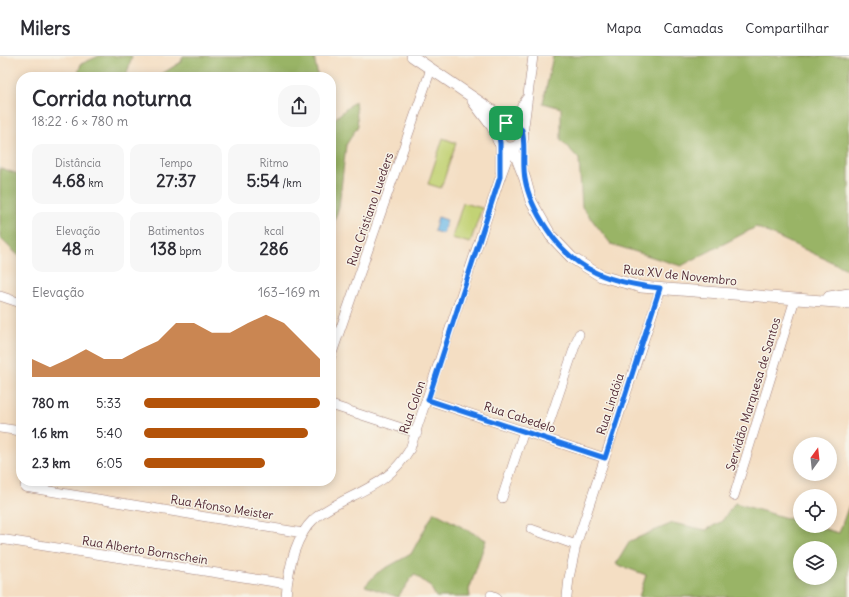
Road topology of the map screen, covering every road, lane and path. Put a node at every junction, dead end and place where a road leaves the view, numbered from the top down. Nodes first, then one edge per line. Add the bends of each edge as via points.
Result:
1 (412, 56) edge
2 (533, 56) edge
3 (431, 69) junction
4 (468, 94) junction
5 (528, 96) junction
6 (511, 122) junction
7 (523, 136) junction
8 (499, 142) junction
9 (512, 148) junction
10 (500, 177) junction
11 (525, 179) junction
12 (660, 288) junction
13 (849, 294) edge
14 (0, 296) edge
15 (795, 299) junction
16 (813, 300) junction
17 (16, 301) edge
18 (849, 303) edge
19 (579, 334) dead end
20 (336, 342) edge
21 (428, 400) junction
22 (336, 407) edge
23 (0, 428) edge
24 (16, 430) edge
25 (524, 432) junction
26 (417, 433) junction
27 (544, 438) junction
28 (605, 458) junction
29 (25, 486) edge
30 (734, 496) dead end
31 (502, 498) dead end
32 (531, 529) dead end
33 (303, 532) junction
34 (0, 539) edge
35 (576, 545) junction
36 (287, 584) junction
37 (286, 597) edge
38 (567, 597) edge

1 - 3 main road
2 - 5 street
3 - 4 main road
3 - 20 street, Rua Cristiano Lueders
4 - 6 main road
4 - 8 main road via 488,120
5 - 6 street
5 - 7 street
6 - 7 main road via 520,127
6 - 8 main road via 500,128
7 - 9 main road via 518,145
7 - 11 main road, Rua XV de Novembro
8 - 9 main road
8 - 10 street, Rua Colon
9 - 10 street, Rua Colon
9 - 11 main road, Rua XV de Novembro
10 - 21 street, Rua Colon
11 - 12 main road, Rua XV de Novembro via 531,201 543,223 561,248 572,258 590,271 614,281
12 - 15 main road, Rua XV de Novembro
12 - 28 street, Rua Lindóia
13 - 16 main road, Rua XV de Novembro
14 - 17 street
15 - 16 main road, Rua XV de Novembro
15 - 30 street, Servidão Marquesa de Santos
16 - 18 main road, Rua XV de Novembro
19 - 27 street
21 - 25 street, Rua Cabedelo
21 - 26 street, Rua Colon
22 - 26 street
23 - 24 street
25 - 27 street, Rua Cabedelo
25 - 31 street
26 - 33 street, Rua Colon via 404,459 391,474 319,514
27 - 28 street, Rua Cabedelo
28 - 35 street, Rua Lindóia
29 - 33 street, Rua Afonso Meister
32 - 35 street
33 - 36 street, Rua Colon
34 - 36 street, Rua Alberto Bornschein
35 - 38 street, Rua Lindóia
36 - 37 street, Rua Colon

